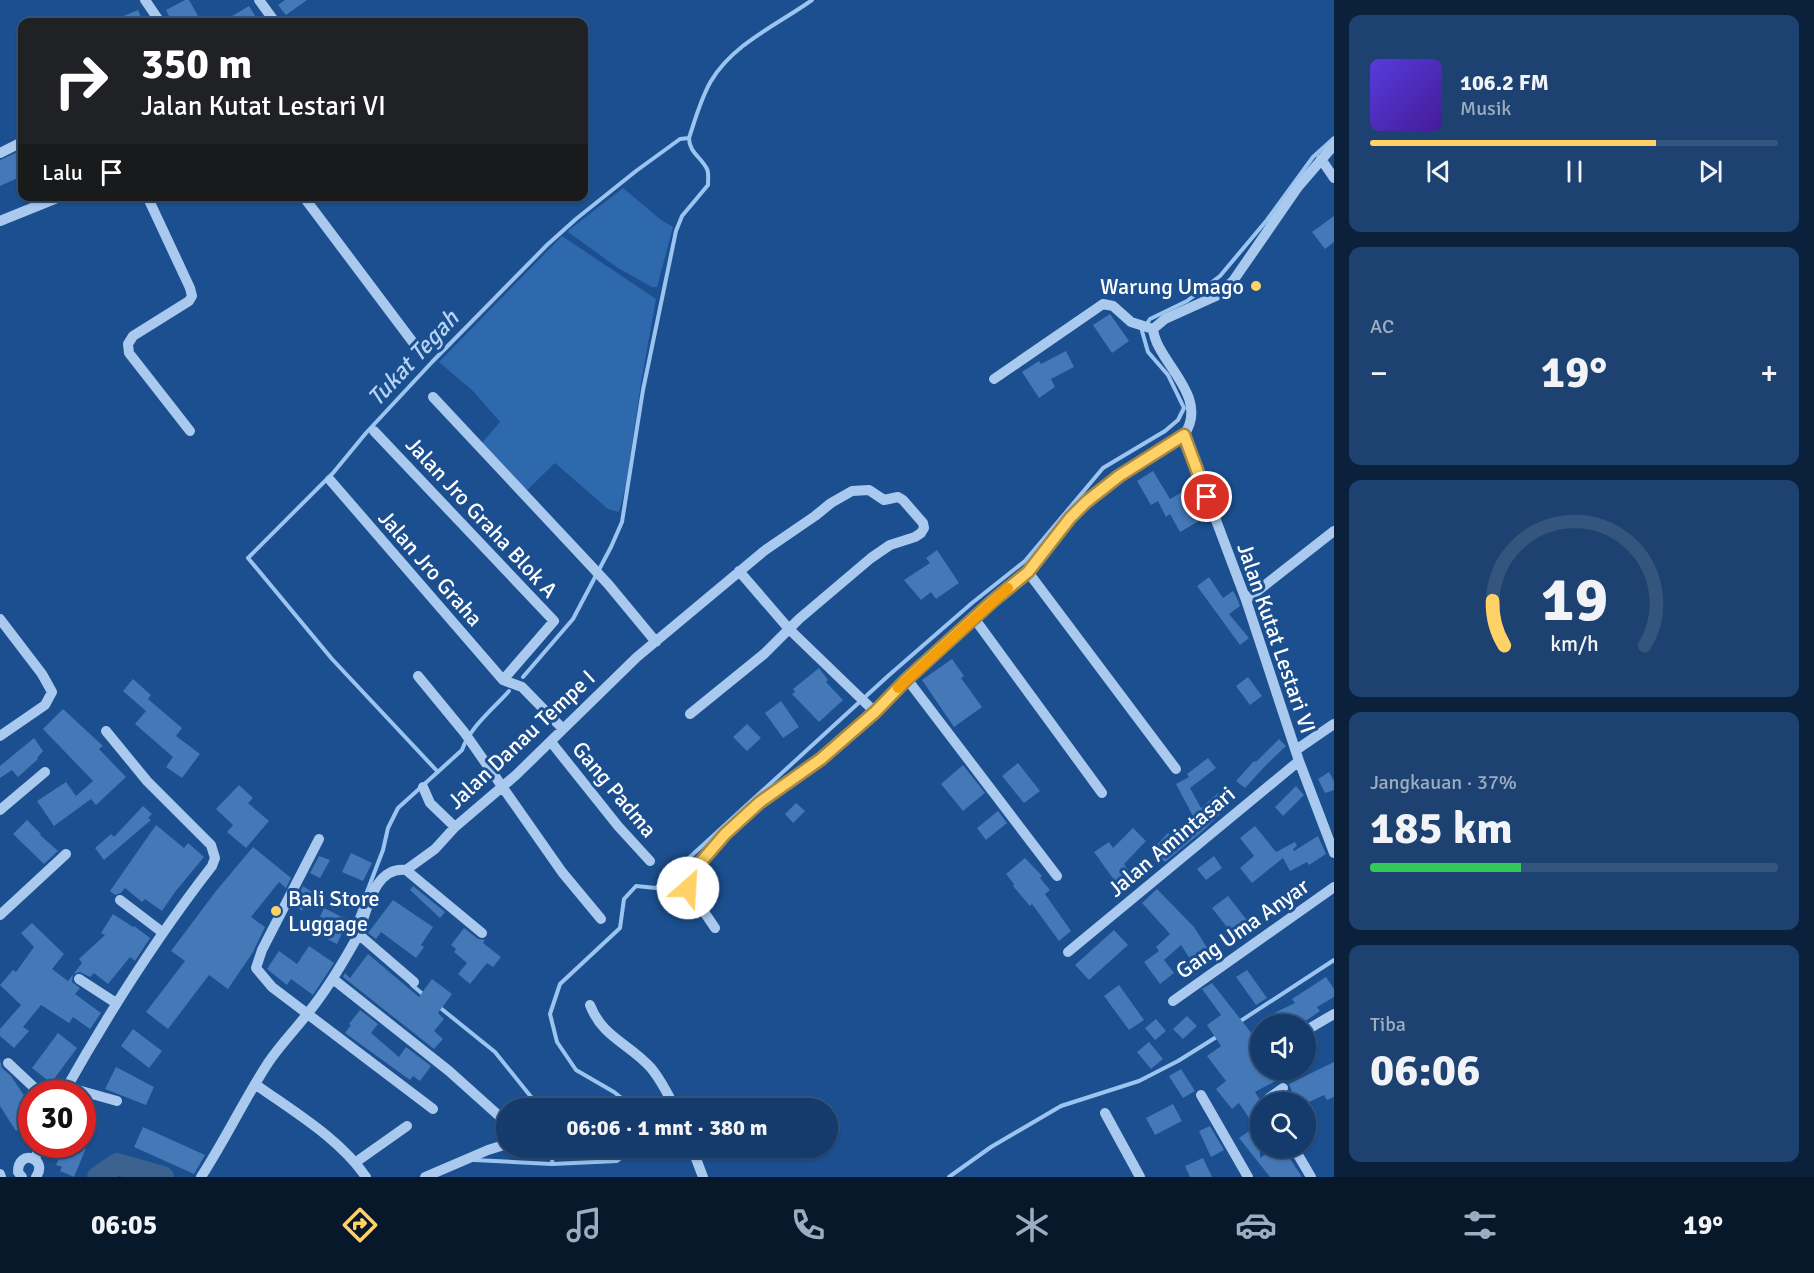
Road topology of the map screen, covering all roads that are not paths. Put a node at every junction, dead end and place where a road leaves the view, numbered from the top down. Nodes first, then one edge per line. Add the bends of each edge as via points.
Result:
1 (145, 0) edge
2 (259, 0) edge
3 (157, 18) edge
4 (272, 18) edge
5 (18, 144) edge
6 (1334, 145) edge
7 (0, 153) edge
8 (1321, 159) junction
9 (1334, 178) edge
10 (50, 201) edge
11 (149, 201) edge
12 (307, 201) edge
13 (0, 221) edge
14 (1150, 328) junction
15 (421, 353) dead end
16 (994, 379) dead end
17 (433, 397) dead end
18 (190, 431) dead end
19 (374, 431) dead end
20 (1184, 435) junction
21 (330, 480) dead end
22 (1334, 531) edge
23 (739, 571) junction
24 (1028, 572) junction
25 (1246, 600) junction
26 (974, 618) junction
27 (0, 619) edge
28 (789, 629) junction
29 (656, 642) junction
30 (418, 676) dead end
31 (907, 679) junction
32 (503, 680) junction
33 (872, 709) junction
34 (690, 714) dead end
35 (1334, 724) edge
36 (563, 729) junction
37 (106, 731) dead end
38 (0, 736) edge
39 (551, 741) junction
40 (1297, 755) junction
41 (1176, 769) dead end
42 (45, 772) dead end
43 (423, 787) dead end
44 (502, 787) junction
45 (1102, 793) dead end
46 (0, 810) edge
47 (454, 828) junction
48 (319, 839) dead end
49 (1334, 853) edge
50 (66, 854) dead end
51 (650, 861) dead end
52 (406, 870) junction
53 (1058, 876) dead end
54 (1334, 887) edge
55 (120, 900) dead end
56 (0, 915) edge
57 (601, 919) dead end
58 (715, 928) dead end
59 (162, 932) junction
60 (357, 933) junction
61 (482, 933) dead end
62 (1068, 952) dead end
63 (79, 979) dead end
64 (333, 979) junction
65 (414, 982) dead end
66 (1173, 1001) dead end
67 (116, 1003) junction
68 (590, 1005) dead end
69 (308, 1014) junction
70 (1334, 1014) edge
71 (1316, 1025) edge
72 (8, 1063) dead end
73 (26, 1080) edge
74 (71, 1080) edge
75 (255, 1084) junction
76 (1283, 1088) dead end
77 (1275, 1092) edge
78 (1201, 1095) dead end
79 (96, 1097) edge
80 (670, 1098) edge
81 (117, 1101) dead end
82 (433, 1109) dead end
83 (496, 1113) edge
84 (1105, 1113) dead end
85 (407, 1126) dead end
86 (496, 1147) edge
87 (696, 1158) edge
88 (1300, 1158) edge
89 (34, 1159) joint
90 (356, 1162) junction
91 (22, 1177) edge
92 (36, 1177) edge
93 (201, 1177) edge
94 (366, 1177) edge
95 (425, 1177) edge
96 (703, 1177) edge
97 (1140, 1177) edge
98 (1248, 1177) edge
99 (1311, 1177) edge

1 - 3 street
2 - 4 street
5 - 7 street
6 - 8 street
8 - 9 street
8 - 14 street via 1233,281 1216,296
10 - 13 street
11 - 18 street via 192,296 134,336 128,344 129,353
12 - 15 street
14 - 16 street via 1131,322 1113,306 1103,304
14 - 20 street via 1184,388 1191,412
17 - 29 street via 608,584
19 - 32 street, Jalan Jro Graha Blok A via 554,621
20 - 24 street via 1086,502
20 - 25 street, Jalan Kutat Lestari VI
21 - 32 street, Jalan Jro Graha
22 - 25 street
23 - 28 street
23 - 28 street, Jalan Danau Tempe I via 852,491 869,490 884,500 898,497 922,523 924,528 915,537 883,549
23 - 29 street, Jalan Danau Tempe I
24 - 26 street
24 - 41 street
25 - 40 street, Jalan Kutat Lestari VI
26 - 31 street
26 - 45 street
27 - 38 street via 52,692 45,705
28 - 33 street
28 - 34 street
29 - 36 street, Jalan Danau Tempe I
30 - 44 street
31 - 33 street
31 - 53 street
32 - 36 street via 522,687
33 - 58 street via 821,759 760,802 725,834 688,877 688,888
35 - 40 street, Jalan Amintasari
36 - 39 street, Jalan Danau Tempe I
37 - 59 street via 147,781 212,845 214,852 212,866
39 - 44 street, Jalan Danau Tempe I
39 - 51 street, Gang Padma
40 - 49 street, Jalan Kutat Lestari VI
40 - 62 street, Jalan Amintasari
42 - 46 street
43 - 47 street via 430,803
44 - 47 street, Jalan Danau Tempe I
44 - 57 street
47 - 52 street, Jalan Danau Tempe I via 435,849
48 - 69 street via 258,957 256,968 272,987
50 - 56 street
52 - 60 street, Jalan Danau Tempe I via 398,869 381,879
52 - 61 street
54 - 66 street, Gang Uma Anyar
55 - 59 street
59 - 67 street
60 - 64 street, Jalan Danau Tempe I
60 - 65 street
63 - 67 street
64 - 69 street, Jalan Danau Tempe I
64 - 83 street
67 - 74 street
68 - 80 street via 595,1020 650,1067
69 - 75 street, Jalan Danau Tempe I
69 - 82 street
70 - 71 street
72 - 73 street
75 - 90 street
75 - 93 street, Jalan Danau Tempe I
76 - 77 street
78 - 98 street
79 - 81 street
84 - 97 street
85 - 90 street
86 - 95 street
87 - 96 street
88 - 99 street
89 - 91 street via 26,1158 20,1163 18,1172
89 - 92 street via 40,1166
90 - 94 street

